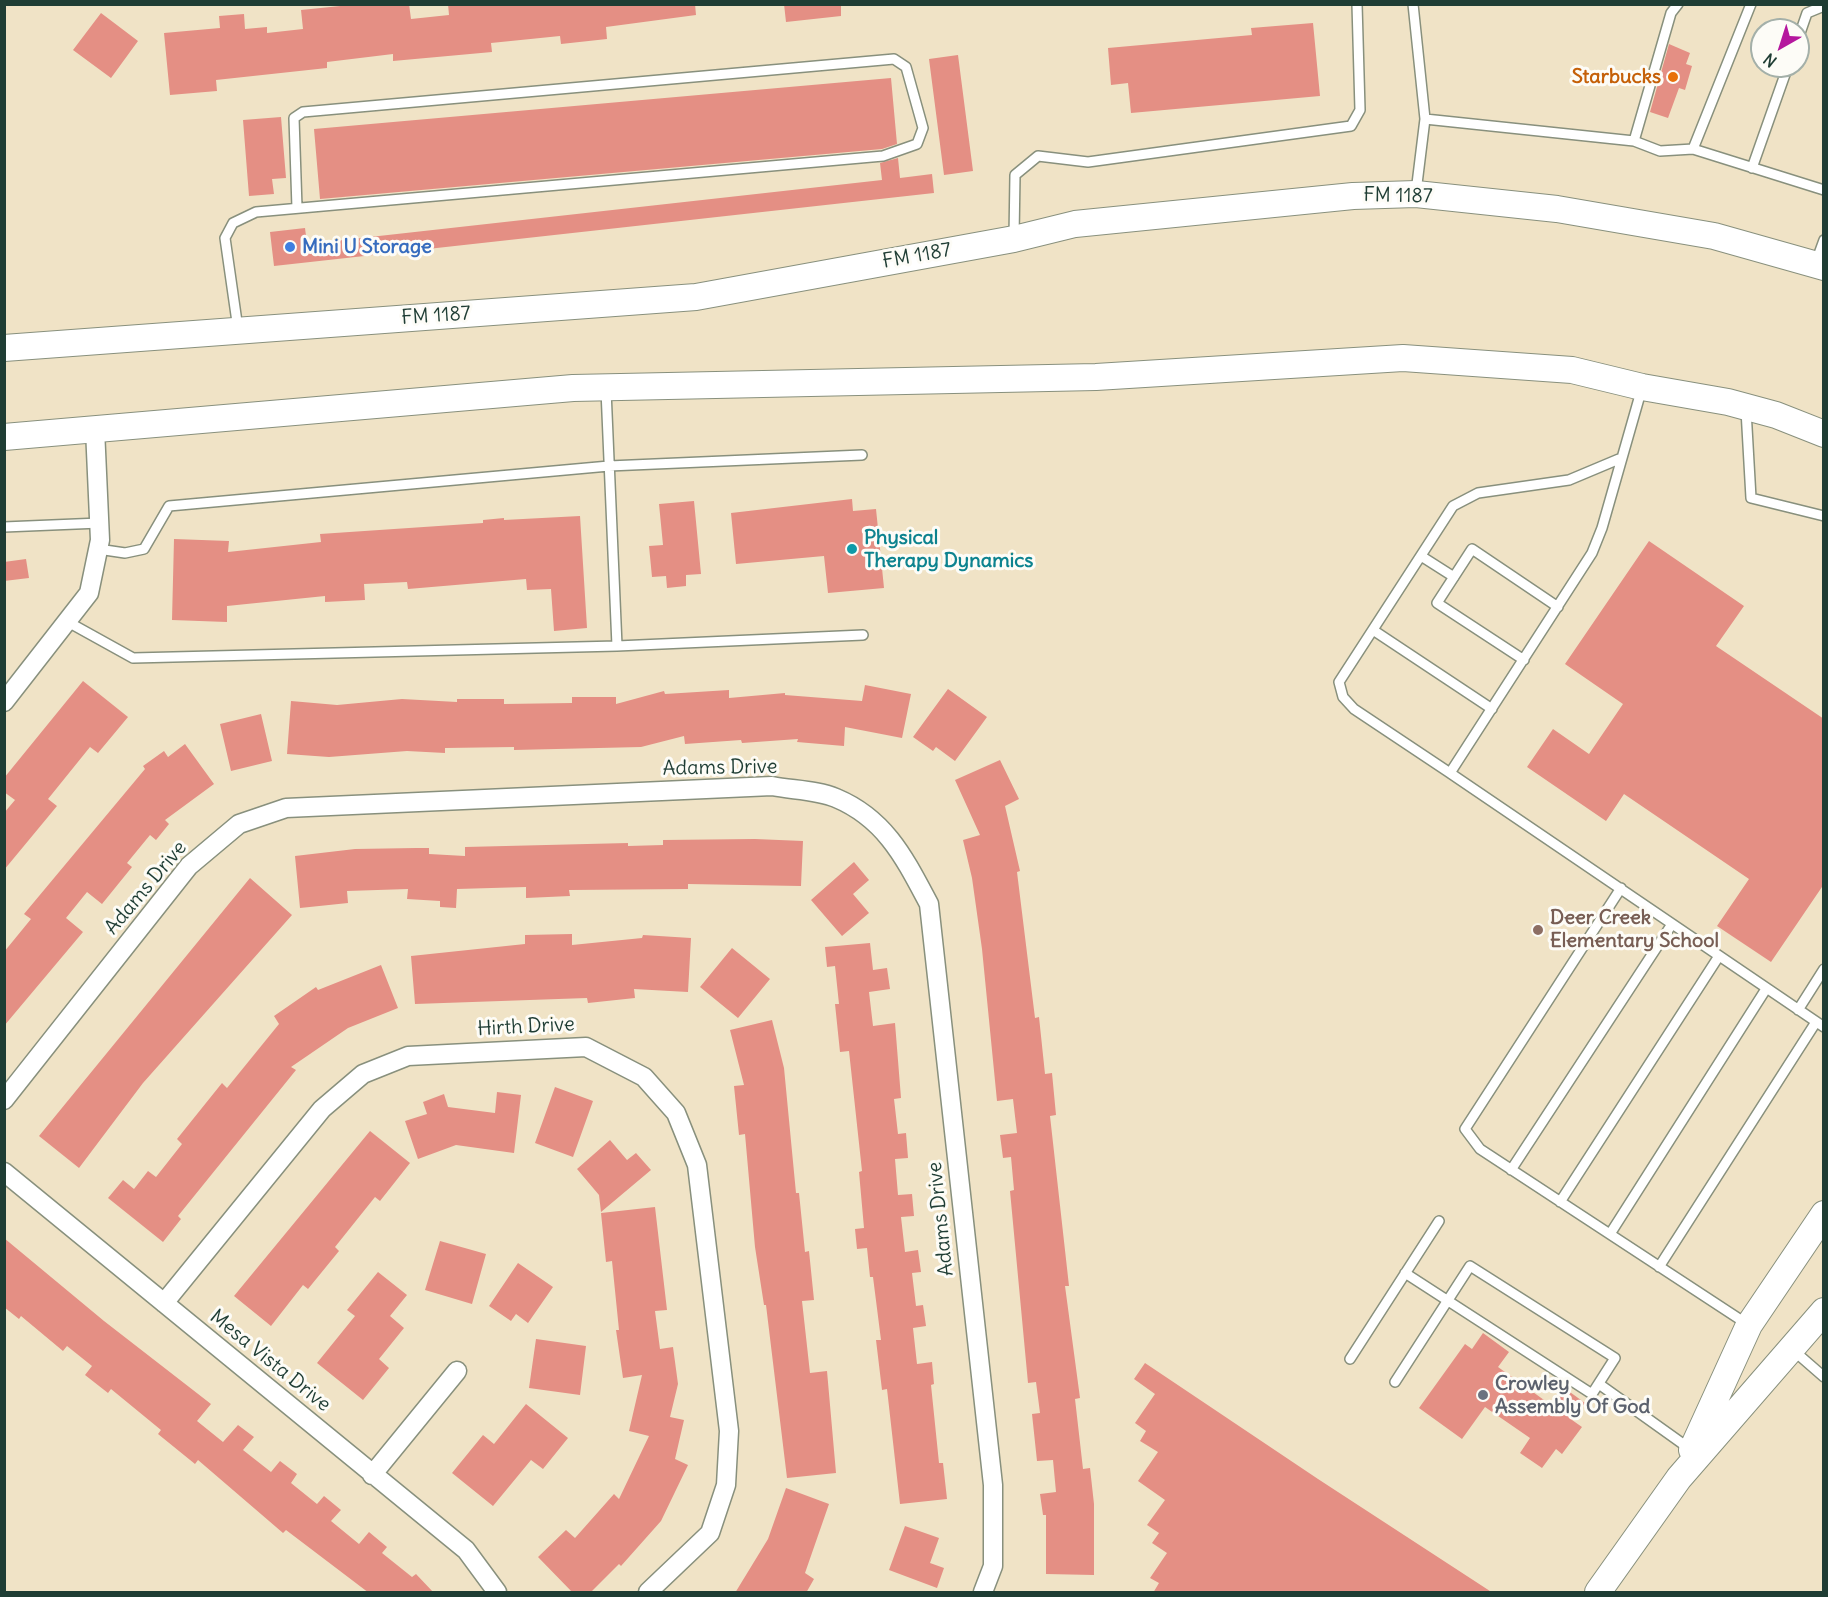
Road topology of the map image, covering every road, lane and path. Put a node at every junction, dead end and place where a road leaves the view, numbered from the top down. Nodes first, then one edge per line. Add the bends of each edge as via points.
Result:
1 (1356, 4) edge
2 (1413, 4) edge
3 (1678, 4) edge
4 (1751, 4) edge
5 (1824, 6) edge
6 (1805, 18) edge
7 (1784, 78) edge
8 (1425, 119) junction
9 (1634, 141) junction
10 (1694, 149) junction
11 (1752, 168) junction
12 (1824, 190) edge
13 (1416, 194) junction
14 (297, 208) junction
15 (1014, 239) junction
16 (1824, 240) edge
17 (1820, 266) edge
18 (238, 331) junction
19 (4, 348) edge
20 (1642, 387) junction
21 (606, 388) junction
22 (1737, 405) junction
23 (1824, 417) edge
24 (95, 429) junction
25 (1824, 434) edge
26 (4, 437) edge
27 (862, 455) dead end
28 (1619, 459) junction
29 (609, 466) junction
30 (1824, 516) edge
31 (100, 524) junction
32 (4, 527) edge
33 (98, 549) junction
34 (1421, 556) junction
35 (1454, 577) junction
36 (1558, 607) junction
37 (68, 622) junction
38 (1373, 630) junction
39 (863, 635) dead end
40 (617, 646) junction
41 (1524, 660) junction
42 (4, 702) edge
43 (1492, 709) junction
44 (1450, 772) junction
45 (1621, 888) junction
46 (1672, 924) junction
47 (1719, 956) junction
48 (1824, 969) edge
49 (1766, 989) junction
50 (1798, 1010) junction
51 (1820, 1024) edge
52 (4, 1100) edge
53 (1511, 1170) junction
54 (4, 1172) edge
55 (1560, 1202) junction
56 (1824, 1214) edge
57 (1438, 1221) dead end
58 (1610, 1234) junction
59 (1659, 1267) junction
60 (1405, 1273) junction
61 (1448, 1300) junction
62 (164, 1303) junction
63 (1824, 1311) edge
64 (1749, 1325) junction
65 (1792, 1348) junction
66 (1350, 1359) dead end
67 (457, 1371) dead end
68 (1824, 1377) edge
69 (1395, 1382) dead end
70 (1599, 1384) junction
71 (1692, 1451) junction
72 (372, 1475) junction
73 (1679, 1478) junction
74 (497, 1593) edge
75 (648, 1593) edge
76 (983, 1593) edge
77 (1599, 1593) edge

1 - 15 lane via 1360,110 1352,126 1088,162 1038,156 1015,175
2 - 8 lane
3 - 9 lane via 1671,13
4 - 10 lane
5 - 6 lane via 1807,13
7 - 11 lane
8 - 9 lane
8 - 13 lane
9 - 10 lane via 1660,151
10 - 11 lane
11 - 12 lane
13 - 15 main road, FM 1187 / FM 1187 via 1353,196 1075,224
13 - 17 main road, FM 1187 / FM 1187 via 1557,209 1714,236
14 - 14 lane via 883,156 917,144 923,128 906,67 894,59 303,111 294,118
14 - 18 lane via 256,212 233,223 225,238
15 - 18 main road, FM 1187 / FM 1187 via 696,297
16 - 17 lane
18 - 19 main road, FM 1187 / FM 1187
20 - 21 main road via 1572,369 1403,358 1096,376
20 - 22 main road
20 - 28 lane
21 - 24 main road
21 - 29 lane
22 - 23 main road via 1761,396
22 - 25 main road
22 - 30 lane via 1751,498
24 - 26 main road
24 - 31 street
27 - 29 lane
28 - 34 lane via 1569,480 1478,493 1453,506
28 - 36 lane via 1592,553
29 - 33 lane via 169,506 144,549 126,553
29 - 40 lane
31 - 32 lane
31 - 33 street
33 - 37 street via 89,593
34 - 35 lane
34 - 38 lane
35 - 36 lane via 1472,549
35 - 41 lane via 1437,603
36 - 41 lane
37 - 40 lane via 133,658
37 - 42 street
38 - 43 lane
38 - 44 lane via 1339,682 1343,698
39 - 40 lane
41 - 43 lane
43 - 44 lane
44 - 45 lane
45 - 46 lane
45 - 53 lane via 1466,1129 1480,1149
46 - 47 lane
46 - 53 lane
47 - 49 lane
47 - 55 lane
48 - 50 lane
49 - 50 lane
49 - 58 lane
50 - 51 lane
51 - 59 lane
52 - 76 street, Adams Drive via 189,866 239,824 298,807 772,786 836,797 875,822 901,850 929,904 993,1485 993,1566
53 - 55 lane
54 - 62 street, Mesa Vista Drive
55 - 58 lane
56 - 64 main road
57 - 60 lane
58 - 59 lane
59 - 64 lane
60 - 61 lane
60 - 66 lane
61 - 69 lane
61 - 70 lane via 1592,1394
61 - 70 lane via 1470,1266 1615,1358
62 - 72 street, Mesa Vista Drive
62 - 75 street, Hirth Drive via 322,1109 363,1074 408,1056 586,1047 644,1077 676,1113 697,1165 729,1431 726,1485 710,1533
63 - 65 main road
64 - 71 main road
65 - 68 lane
65 - 73 main road
67 - 72 street
70 - 71 lane
71 - 73 main road
72 - 74 street, Mesa Vista Drive via 466,1550
73 - 77 main road

